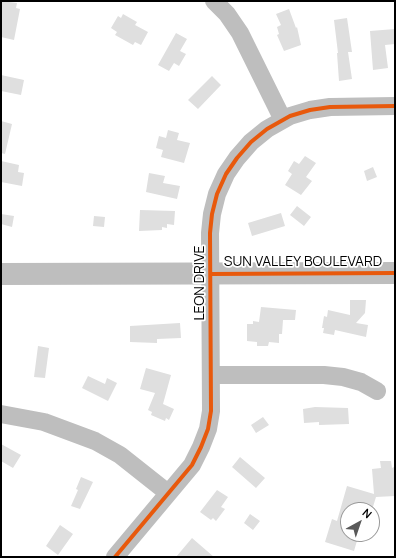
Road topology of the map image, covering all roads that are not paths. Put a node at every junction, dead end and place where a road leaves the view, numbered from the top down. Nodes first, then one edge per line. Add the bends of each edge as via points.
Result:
1 (214, 1) edge
2 (395, 106) edge
3 (283, 120) junction
4 (395, 273) edge
5 (1, 274) edge
6 (211, 274) junction
7 (211, 375) junction
8 (378, 391) dead end
9 (1, 414) edge
10 (168, 493) junction
11 (115, 557) edge

1 - 3 street via 240,33
2 - 3 street, LEON DRIVE via 330,107 310,110
3 - 6 street, LEON DRIVE via 251,142 226,174 212,214
4 - 6 main road, SUN VALLEY BOULEVARD
5 - 6 main road, SUN VALLEY BOULEVARD
6 - 7 street, LEON DRIVE
7 - 8 street via 324,375 361,382
7 - 10 street, LEON DRIVE via 208,429 192,465
9 - 10 street via 44,422 95,441 120,455
10 - 11 street, LEON DRIVE

